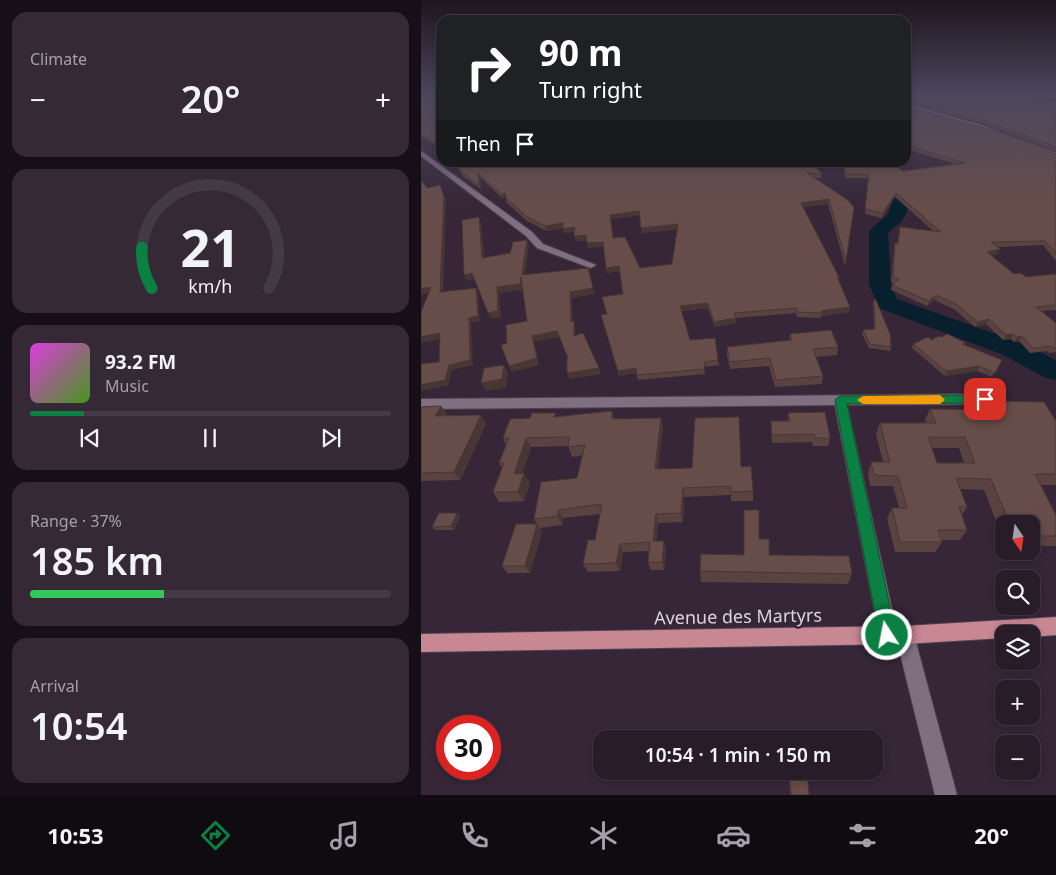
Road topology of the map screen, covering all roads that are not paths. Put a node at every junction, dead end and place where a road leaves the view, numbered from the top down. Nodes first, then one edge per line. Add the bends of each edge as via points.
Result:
1 (1000, 132) edge
2 (421, 153) edge
3 (1056, 155) edge
4 (436, 164) edge
5 (440, 167) edge
6 (591, 265) dead end
7 (985, 399) dead end
8 (840, 400) junction
9 (421, 404) edge
10 (1056, 626) edge
11 (896, 635) junction
12 (421, 643) edge
13 (946, 795) edge

1 - 3 main road
2 - 4 street
5 - 6 street via 529,234 540,246
7 - 8 street
8 - 9 street
8 - 11 street
10 - 11 main road, Avenue des Martyrs
11 - 12 main road, Avenue des Martyrs
11 - 13 street

